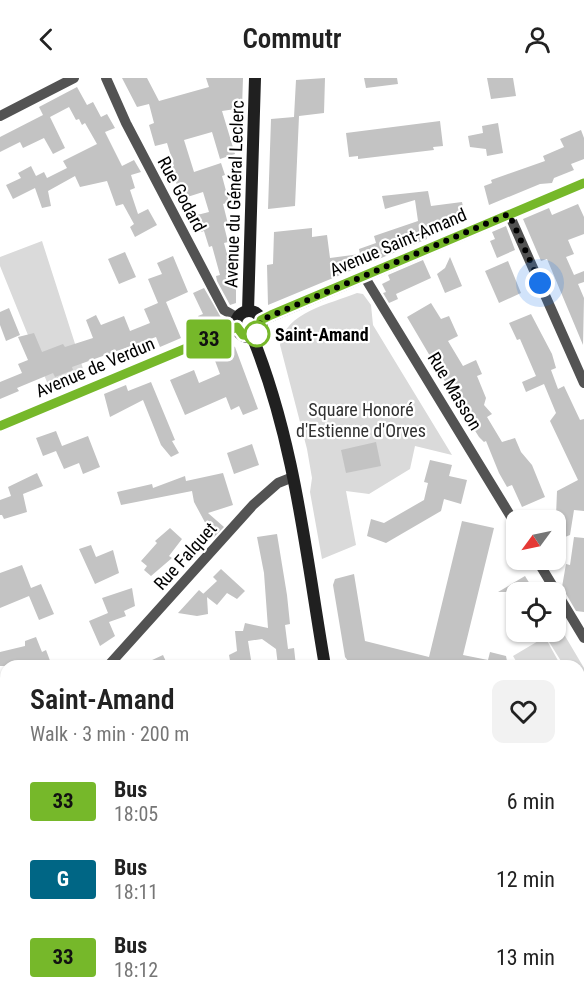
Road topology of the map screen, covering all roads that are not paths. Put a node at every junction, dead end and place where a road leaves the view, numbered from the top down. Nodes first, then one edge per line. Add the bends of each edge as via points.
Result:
1 (74, 78) edge
2 (106, 78) edge
3 (255, 78) edge
4 (0, 116) edge
5 (584, 183) edge
6 (509, 214) junction
7 (364, 276) junction
8 (241, 319) junction
9 (261, 320) junction
10 (252, 336) junction
11 (584, 383) edge
12 (0, 426) edge
13 (293, 477) junction
14 (507, 510) edge
15 (543, 570) edge
16 (584, 638) edge
17 (113, 660) edge
18 (324, 660) edge

1 - 4 street
2 - 8 street, Rue Godard via 224,310
3 - 8 main road, Avenue du Général Leclerc
5 - 6 main road, Avenue Saint-Amand
6 - 7 main road, Avenue Saint-Amand
6 - 11 street
7 - 9 main road, Avenue Saint-Amand
7 - 14 street, Rue Masson
8 - 9 main road via 255,313
8 - 10 main road via 243,335
8 - 12 main road, Avenue de Verdun
9 - 10 main road via 260,330
10 - 13 main road
13 - 17 street, Rue Falquet via 278,483 254,505
13 - 18 main road
15 - 16 street

